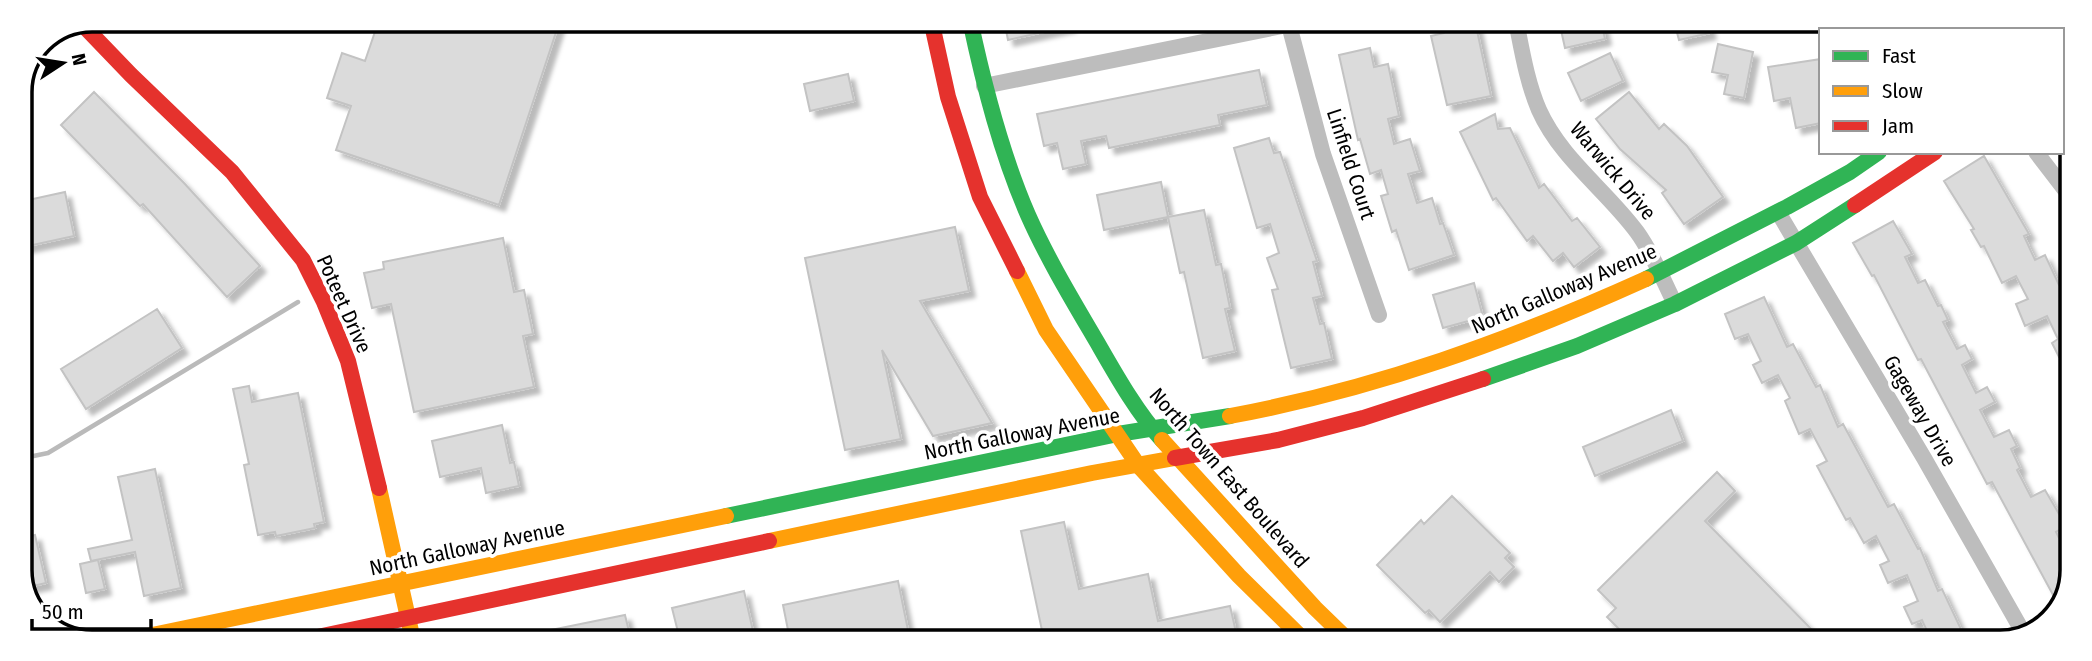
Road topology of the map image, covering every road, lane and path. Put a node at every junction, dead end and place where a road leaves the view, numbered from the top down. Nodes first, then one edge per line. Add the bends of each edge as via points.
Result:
1 (90, 32) edge
2 (934, 32) edge
3 (973, 32) edge
4 (1254, 32) edge
5 (1291, 32) edge
6 (1518, 32) edge
7 (984, 86) junction
8 (1876, 154) edge
9 (1932, 154) edge
10 (2038, 154) edge
11 (2060, 183) edge
12 (1778, 212) junction
13 (1012, 223) junction
14 (1796, 243) junction
15 (1659, 273) junction
16 (1675, 304) junction
17 (1379, 315) dead end
18 (1435, 365) junction
19 (1445, 392) junction
20 (1153, 430) junction
21 (1118, 434) junction
22 (1181, 459) junction
23 (1138, 465) junction
24 (849, 507) junction
25 (633, 553) junction
26 (401, 584) junction
27 (408, 618) junction
28 (1331, 623) junction
29 (2020, 626) edge
30 (209, 630) edge
31 (351, 630) edge
32 (411, 630) edge
33 (1294, 630) edge
34 (1324, 630) edge
35 (1338, 630) edge

1 - 26 main road, Poteet Drive via 232,172 303,260 348,361
2 - 13 main road, North Town East Boulevard via 948,97 980,197
3 - 7 main road, North Town East Boulevard
4 - 7 street
5 - 17 street, Linfield Court via 1322,154
6 - 15 street, Warwick Drive via 1540,111 1585,176 1638,232
7 - 13 main road, North Town East Boulevard via 998,133
8 - 12 main road, North Galloway Avenue
9 - 14 main road, North Galloway Avenue
10 - 11 street
12 - 14 street, Gageway Drive
12 - 15 main road, North Galloway Avenue
13 - 20 main road, North Town East Boulevard via 1079,312
13 - 21 main road, North Town East Boulevard via 1046,331
14 - 16 main road, North Galloway Avenue
14 - 29 street, Gageway Drive
15 - 16 street, Warwick Drive
15 - 18 main road, North Galloway Avenue
16 - 19 main road, North Galloway Avenue via 1577,346
18 - 19 main road
18 - 20 main road, North Galloway Avenue via 1294,403
19 - 22 main road, North Galloway Avenue via 1278,440
20 - 21 main road, North Galloway Avenue
20 - 22 main road, North Town East Boulevard
21 - 23 main road, North Town East Boulevard
21 - 24 main road, North Galloway Avenue
22 - 23 main road, North Galloway Avenue
22 - 28 main road, North Town East Boulevard
23 - 24 main road, North Galloway Avenue
23 - 33 main road, North Town East Boulevard
24 - 25 main road, North Galloway Avenue
24 - 25 main road, North Galloway Avenue
25 - 26 main road, North Galloway Avenue
25 - 27 main road, North Galloway Avenue
26 - 27 main road, Poteet Drive
26 - 30 main road, North Galloway Avenue
27 - 31 main road, North Galloway Avenue
27 - 32 main road, Poteet Drive
28 - 34 main road
28 - 35 main road, North Town East Boulevard

